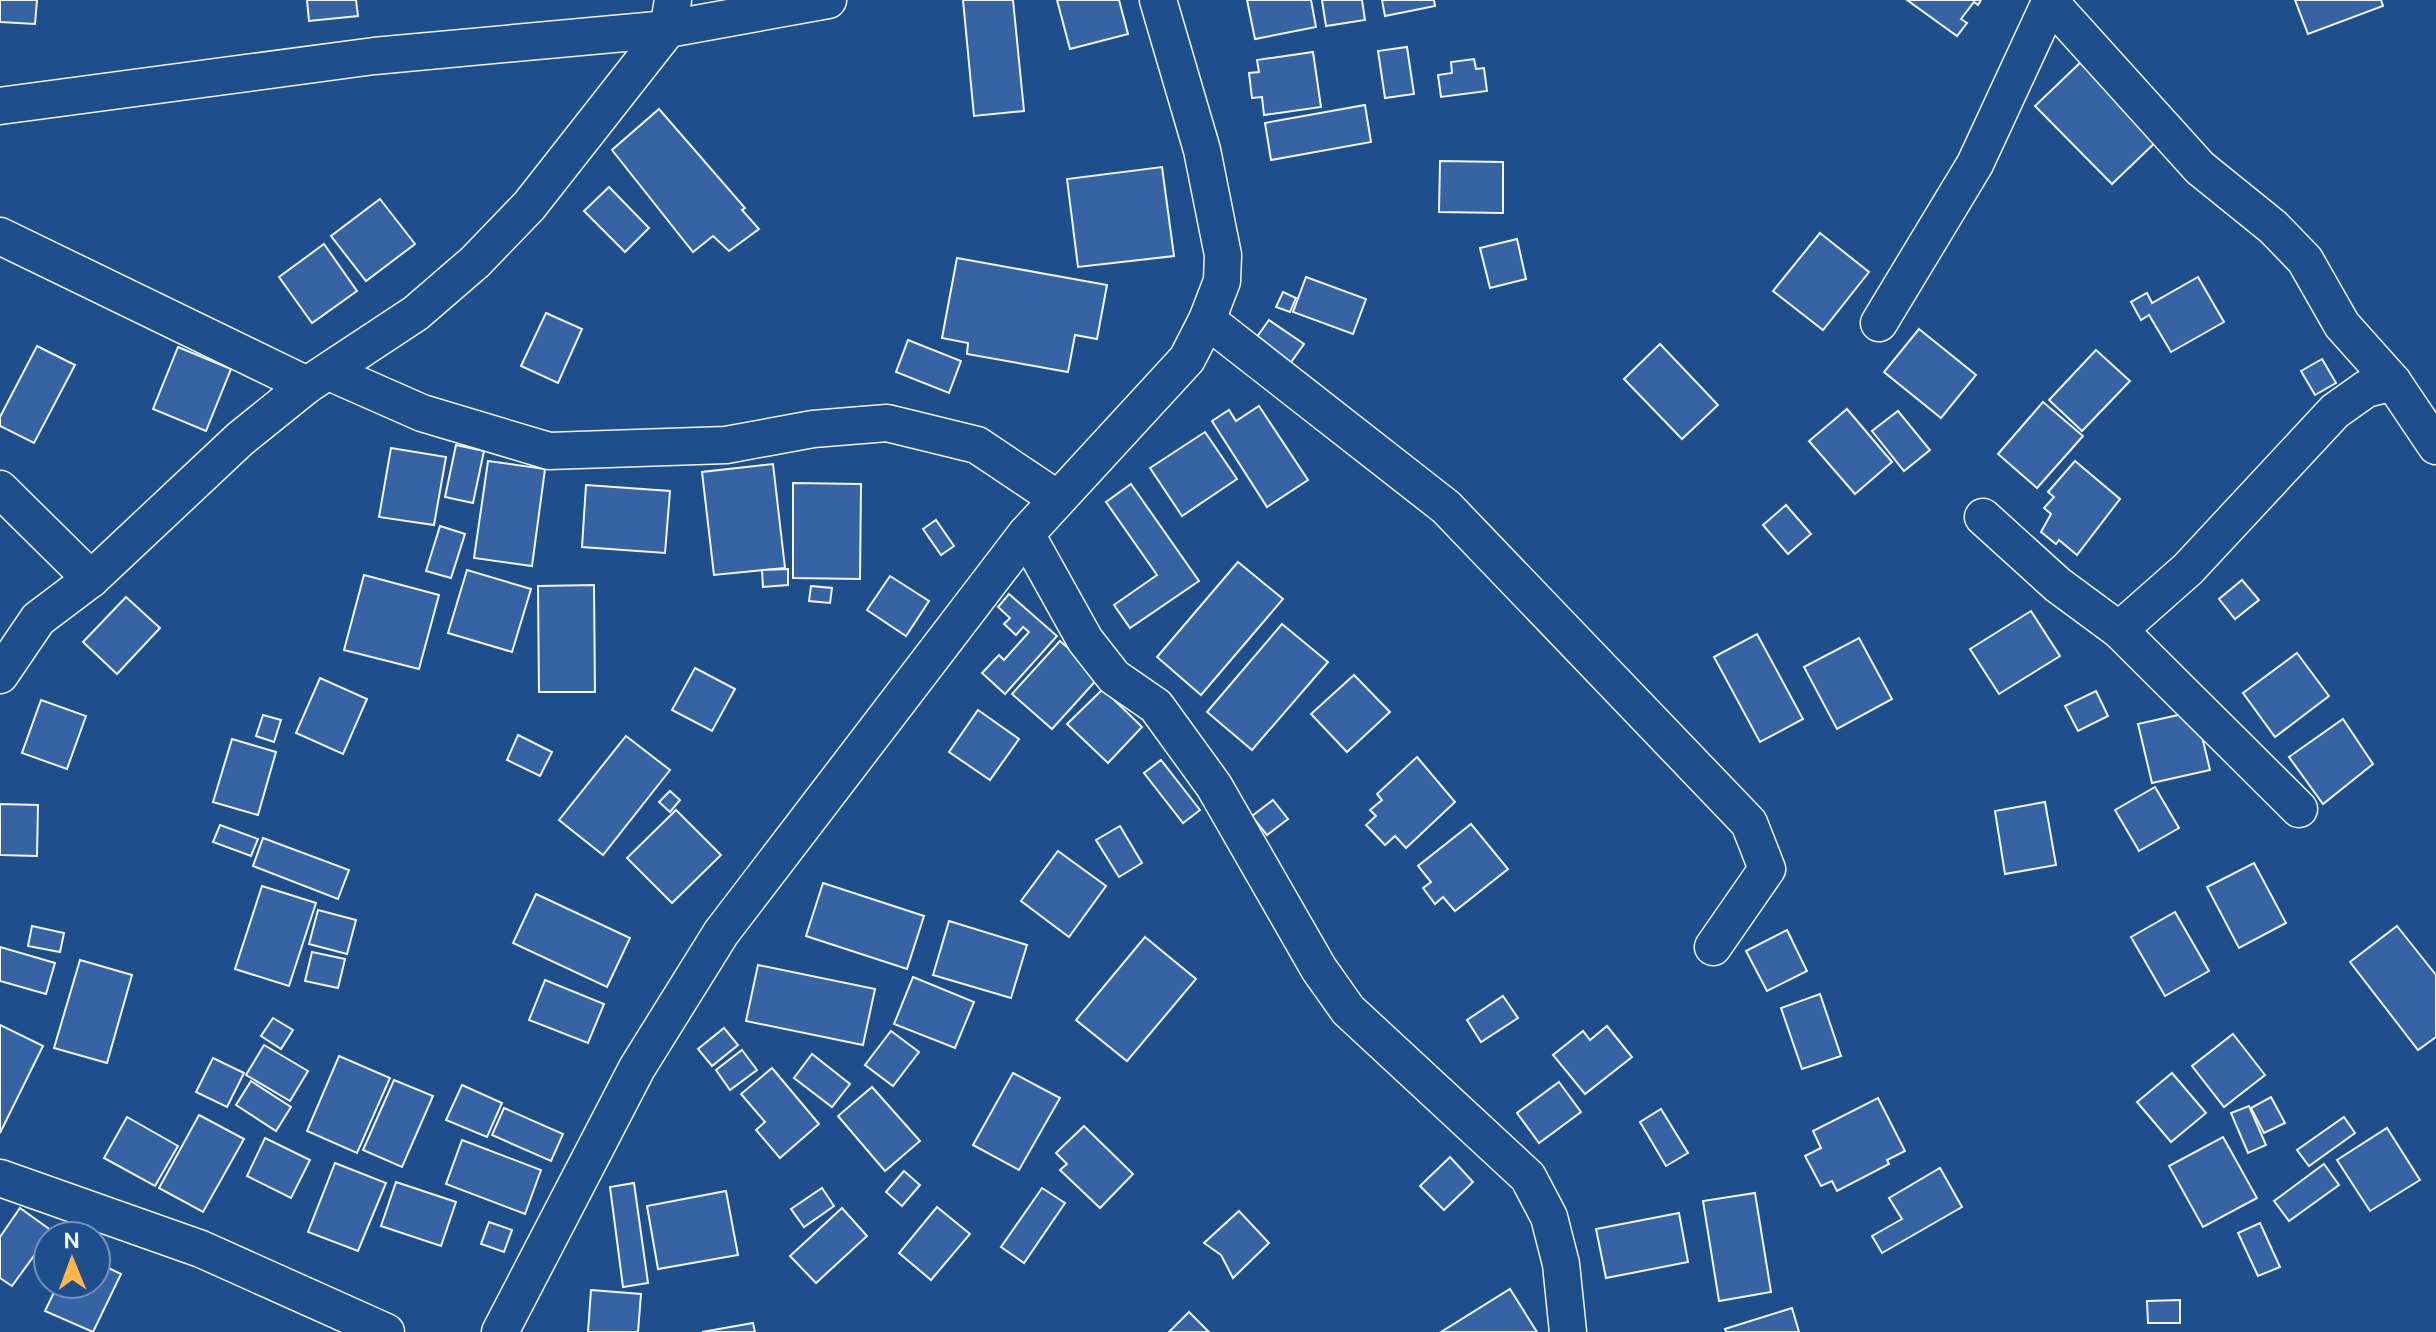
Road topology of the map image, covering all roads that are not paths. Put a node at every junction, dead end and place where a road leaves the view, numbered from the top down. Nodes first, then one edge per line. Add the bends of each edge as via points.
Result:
1 (828, 0) edge
2 (1158, 0) edge
3 (2051, 1) edge
4 (671, 14) edge
5 (0, 106) edge
6 (0, 236) edge
7 (1207, 320) junction
8 (1879, 323) dead end
9 (318, 379) junction
10 (2393, 382) junction
11 (2436, 446) edge
12 (0, 489) edge
13 (1056, 498) junction
14 (1983, 517) dead end
15 (1026, 534) junction
16 (91, 579) junction
17 (2119, 630) junction
18 (12, 637) edge
19 (0, 675) edge
20 (2299, 809) dead end
21 (1713, 947) dead end
22 (0, 1178) edge
23 (386, 1332) edge
24 (500, 1332) edge
25 (1568, 1332) edge

1 - 4 street
2 - 7 street via 1202,150 1223,255 1222,281
3 - 8 street via 1975,164
3 - 10 street via 2200,168 2305,260 2342,325
4 - 5 street
4 - 9 street via 529,206 475,262 416,313
6 - 9 street
7 - 13 street via 1187,359
7 - 21 street via 1446,507 1749,823 1767,869
9 - 13 street via 549,451 726,445 813,429 887,423 977,445
9 - 16 street via 240,439
10 - 11 street
10 - 17 street via 2366,389 2335,411 2188,569
12 - 16 street
13 - 15 street
14 - 17 street via 2058,585
15 - 24 street via 721,933 637,1068
15 - 25 street via 1085,640 1114,677 1156,706 1214,786 1348,1010 1528,1177 1549,1217 1561,1264
16 - 18 street
17 - 20 street
18 - 19 street
22 - 23 street via 201,1249

